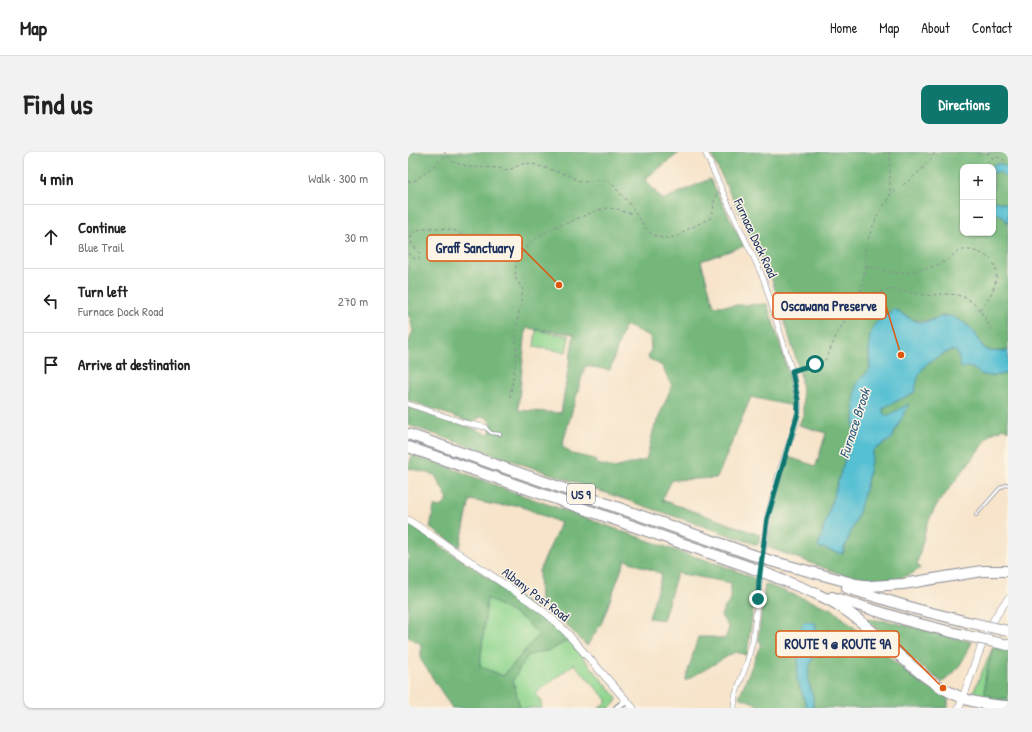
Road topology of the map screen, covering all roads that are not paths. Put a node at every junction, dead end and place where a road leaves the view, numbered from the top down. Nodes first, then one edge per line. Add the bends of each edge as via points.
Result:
1 (705, 152) edge
2 (408, 404) edge
3 (485, 426) joint
4 (408, 434) edge
5 (500, 434) dead end
6 (408, 447) edge
7 (1008, 484) edge
8 (976, 515) dead end
9 (408, 520) edge
10 (771, 561) junction
11 (1008, 571) edge
12 (770, 575) junction
13 (1008, 599) edge
14 (1008, 631) edge
15 (1008, 644) edge
16 (626, 701) junction
17 (961, 703) edge
18 (1008, 706) edge
19 (618, 708) edge
20 (633, 708) edge
21 (734, 708) edge

1 - 21 street, Furnace Dock Road via 760,271 792,371 798,401 797,417 767,519 753,639 735,696
2 - 3 street via 465,423
3 - 5 lane via 491,433
4 - 10 highway, US 9, bridge
6 - 12 highway, US 9, bridge
7 - 8 lane via 1000,488
9 - 16 main road, Albany Post Road via 548,615
10 - 11 highway via 856,584 876,586 982,571
10 - 14 highway, US 9, bridge via 884,600 942,617
12 - 15 highway, US 9, bridge via 938,629
12 - 17 highway via 837,604 919,673
13 - 17 main road via 988,630
16 - 19 street
16 - 20 main road, Albany Post Road
17 - 18 highway

